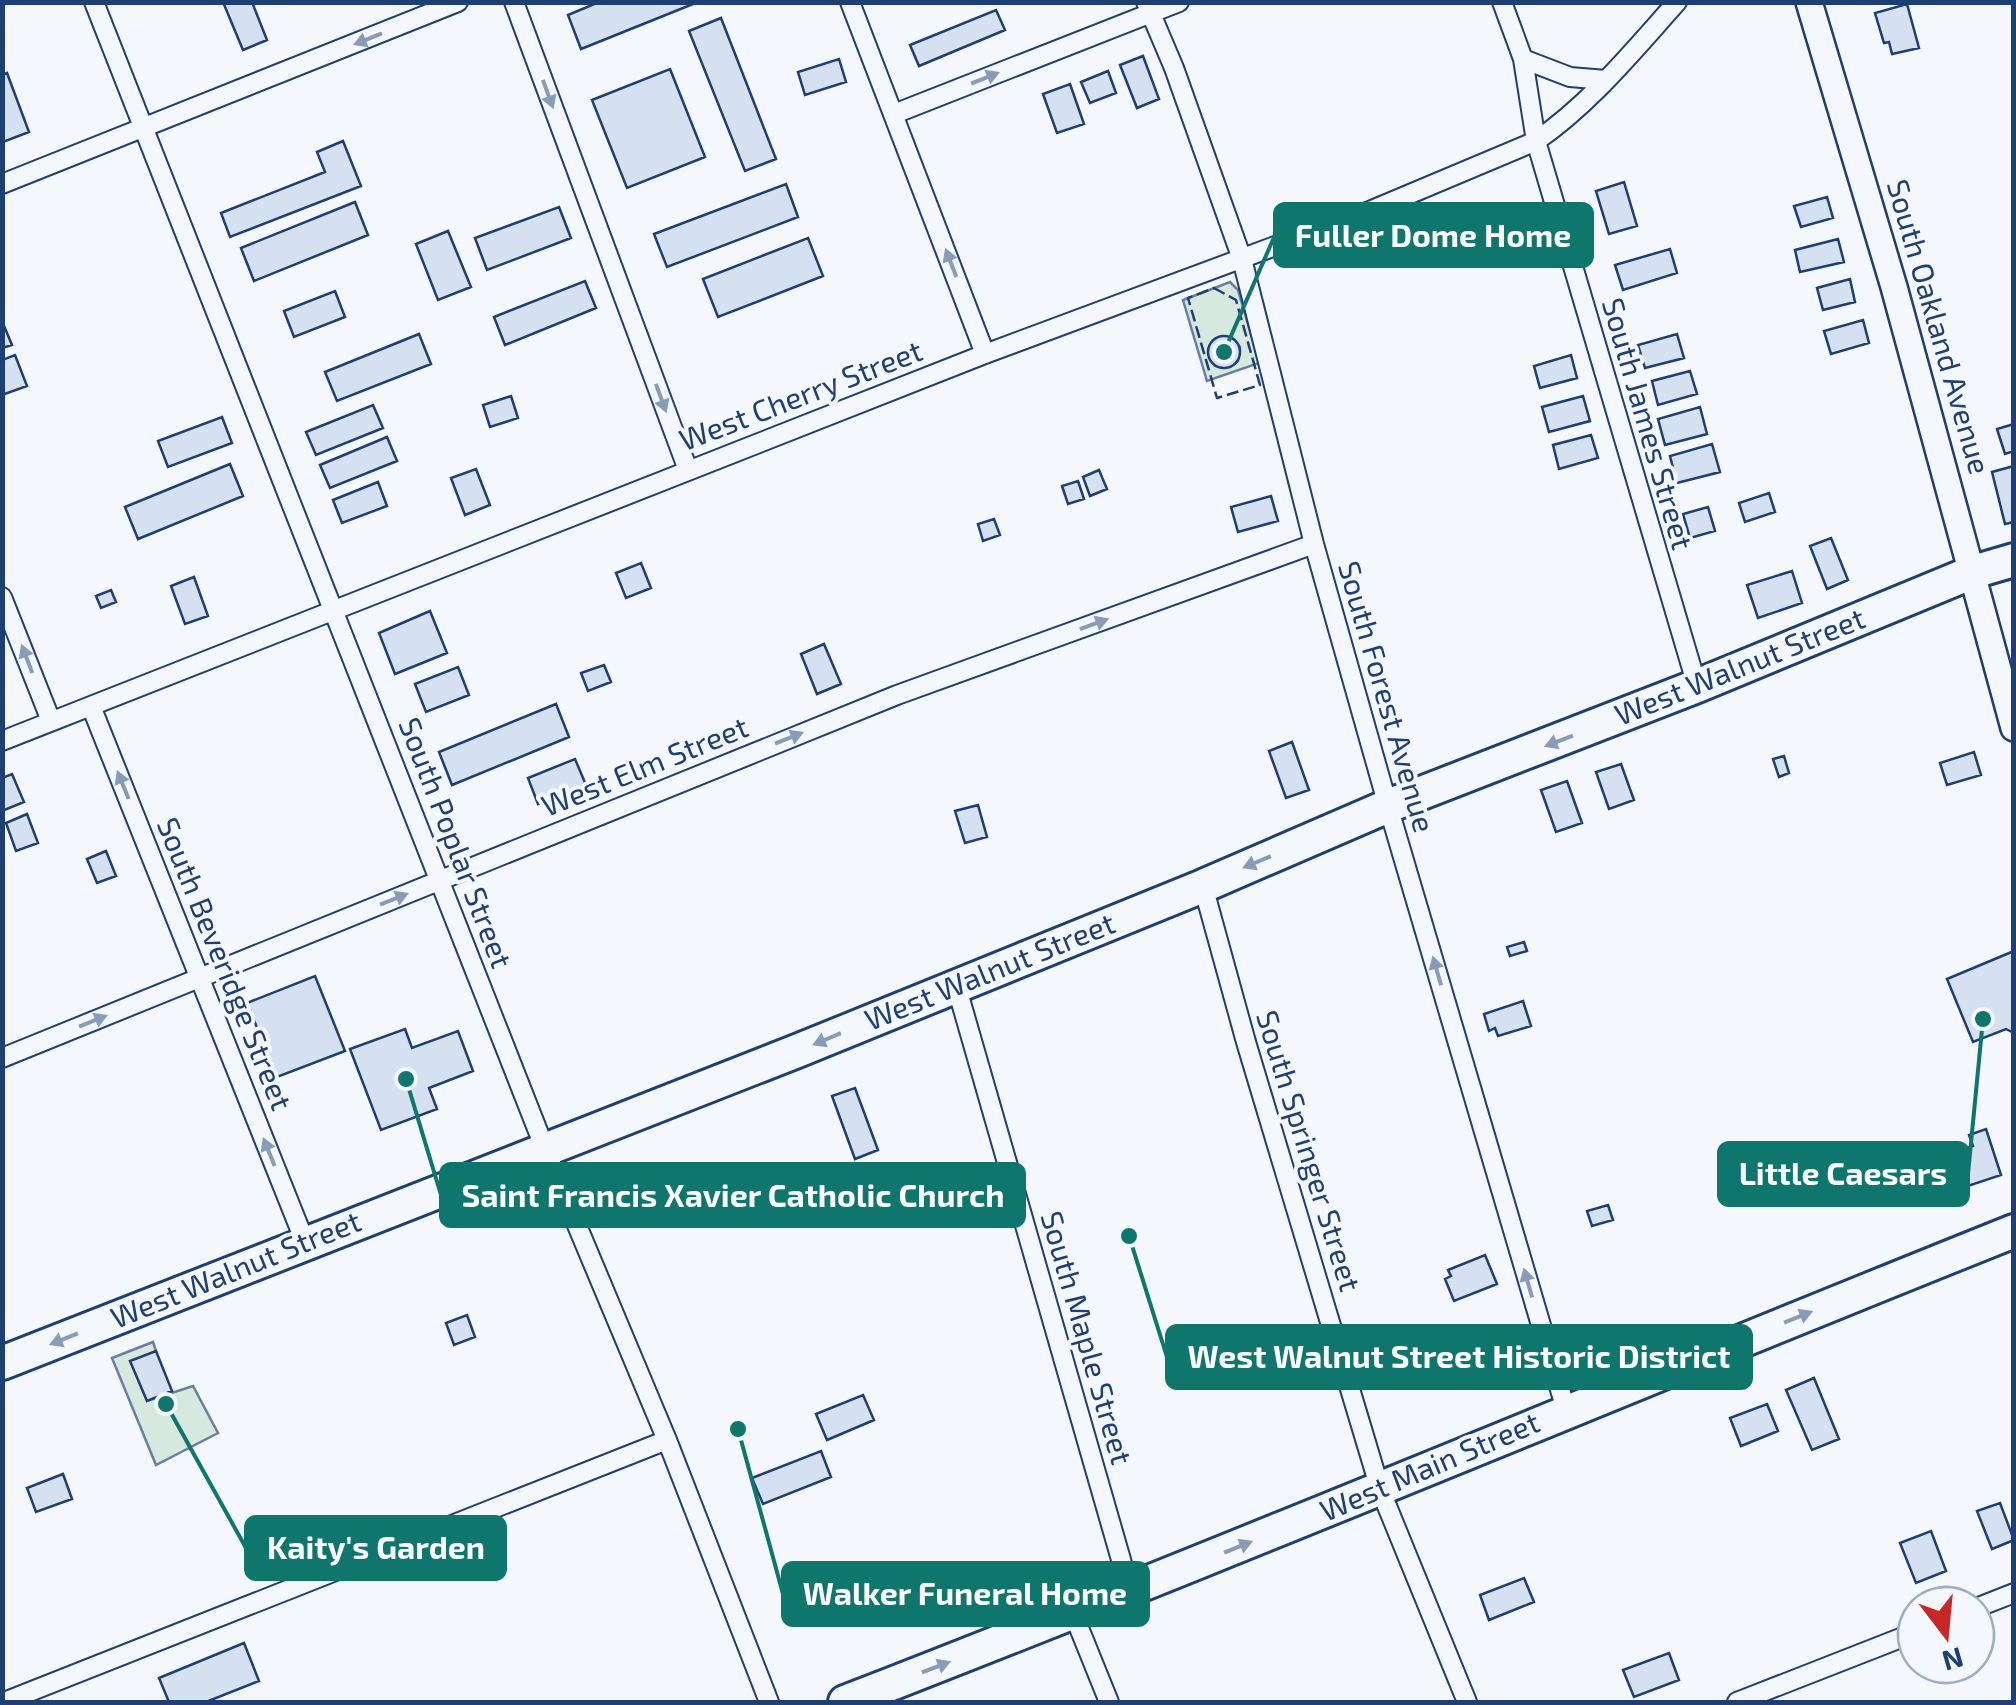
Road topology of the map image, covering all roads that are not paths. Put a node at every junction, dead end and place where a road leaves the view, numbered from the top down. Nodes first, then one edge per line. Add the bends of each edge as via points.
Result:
1 (94, 2) edge
2 (458, 2) edge
3 (514, 2) edge
4 (850, 2) edge
5 (1180, 2) edge
6 (1502, 2) edge
7 (1677, 2) edge
8 (1809, 2) edge
9 (1148, 8) edge
10 (1523, 60) junction
11 (1606, 80) junction
12 (894, 114) junction
13 (144, 130) junction
14 (1536, 141) junction
15 (2, 184) edge
16 (1242, 259) junction
17 (985, 354) junction
18 (688, 470) junction
19 (1314, 544) junction
20 (2014, 560) edge
21 (1973, 572) junction
22 (2, 598) edge
23 (333, 609) junction
24 (1696, 686) junction
25 (92, 706) junction
26 (51, 722) junction
27 (2014, 728) edge
28 (2, 742) edge
29 (1388, 806) junction
30 (440, 880) junction
31 (1203, 886) junction
32 (201, 978) junction
33 (956, 985) junction
34 (2, 1058) edge
35 (545, 1149) junction
36 (2014, 1230) edge
37 (305, 1242) junction
38 (2, 1363) edge
39 (1566, 1410) junction
40 (667, 1440) junction
41 (1380, 1490) junction
42 (1130, 1590) junction
43 (1073, 1613) junction
44 (1896, 1640) edge
45 (4, 1702) edge
46 (770, 1702) edge
47 (846, 1702) edge
48 (1109, 1702) edge
49 (1468, 1702) edge
50 (1737, 1702) edge

1 - 13 street, South Poplar Street
2 -> 13 street
3 -> 18 street
4 - 12 street
5 - 9 street
6 - 10 street, South James Street
7 - 11 street, West Cherry Street
8 - 21 street, South Oakland Avenue
12 -> 9 street
9 - 16 street, South Forest Avenue
10 - 11 street via 1570,77
10 - 14 street, South James Street
11 - 14 street, West Cherry Street
17 -> 12 street
13 - 15 street
13 - 23 street, South Poplar Street
14 - 16 street, West Cherry Street
14 - 24 street, South James Street
16 - 17 street, West Cherry Street
16 - 19 street, South Forest Avenue
17 - 18 street, West Cherry Street
18 - 23 street, West Cherry Street
19 - 29 street, South Forest Avenue
30 -> 19 street, West Elm Street via 896,695
20 - 21 highway
21 - 24 highway, West Walnut Street
21 - 27 street, South Oakland Avenue
26 -> 22 street
23 - 25 street, West Cherry Street
23 - 30 street, South Poplar Street
24 -> 29 highway, West Walnut Street
25 - 26 street, West Cherry Street
32 -> 25 street, South Beveridge Street
26 - 28 street, West Cherry Street
29 -> 31 highway, West Walnut Street
39 -> 29 street, South Forest Avenue
32 -> 30 street, West Elm Street
30 - 35 street, South Poplar Street
31 - 33 highway, West Walnut Street
31 - 41 street, South Springer Street
34 -> 32 street, West Elm Street
37 -> 32 street, South Beveridge Street
33 -> 35 highway, West Walnut Street
33 - 42 street, South Maple Street
35 - 37 highway, West Walnut Street
35 - 40 street, South Poplar Street
39 -> 36 highway, West Main Street
37 -> 38 highway, West Walnut Street
39 - 41 highway, West Main Street
40 - 45 street
40 - 46 street, South Poplar Street
42 -> 41 highway, West Main Street
41 - 49 street, South Springer Street
42 - 43 highway, West Main Street
47 -> 43 highway, West Main Street
43 - 48 street
44 - 50 street

